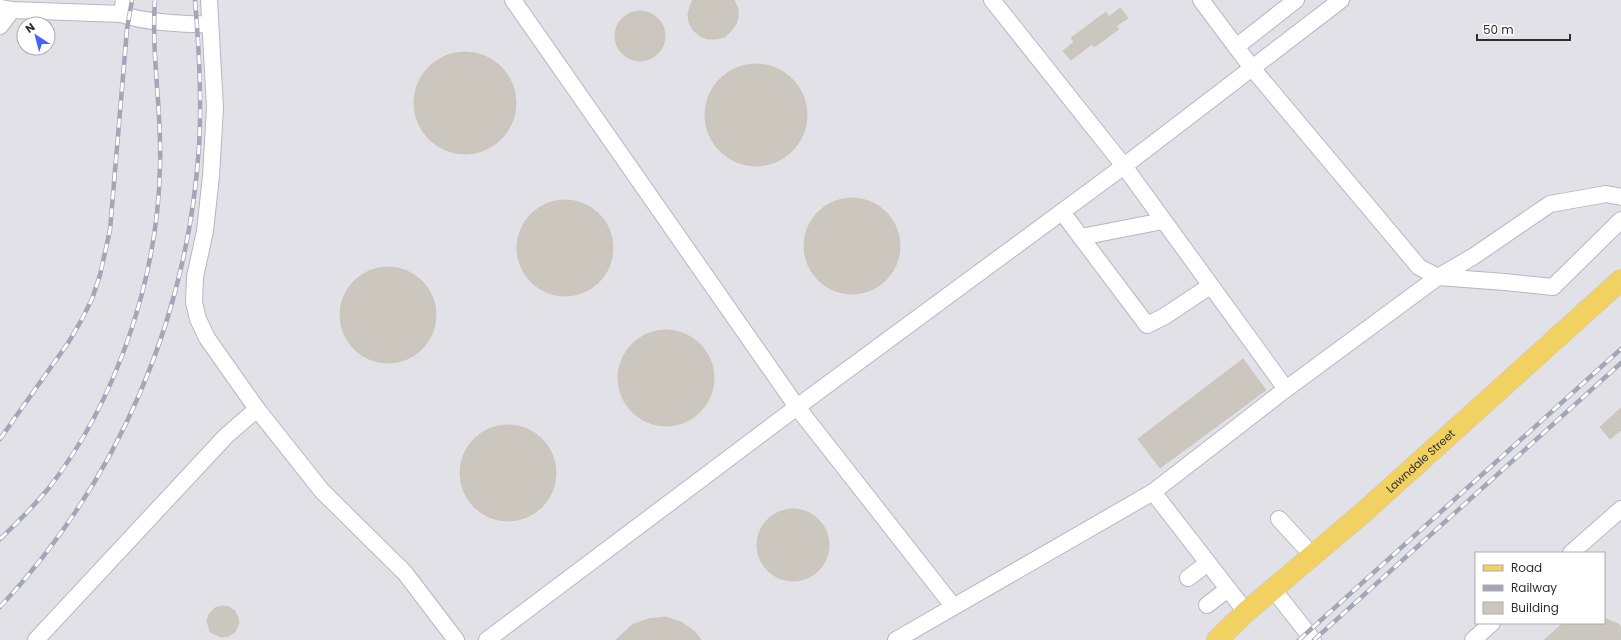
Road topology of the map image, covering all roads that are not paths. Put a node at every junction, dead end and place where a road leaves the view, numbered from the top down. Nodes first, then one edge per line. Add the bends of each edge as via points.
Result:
1 (209, 0) edge
2 (513, 0) edge
3 (992, 0) edge
4 (1201, 0) edge
5 (1296, 0) edge
6 (1341, 0) edge
7 (123, 7) edge
8 (6, 9) edge
9 (210, 24) junction
10 (0, 26) edge
11 (1236, 46) junction
12 (1252, 68) junction
13 (1124, 166) junction
14 (1621, 197) edge
15 (1062, 212) junction
16 (1621, 220) edge
17 (1163, 221) junction
18 (1081, 237) junction
19 (1438, 278) junction
20 (1621, 280) edge
21 (1210, 286) junction
22 (1286, 389) junction
23 (797, 407) junction
24 (257, 409) junction
25 (1153, 492) junction
26 (1621, 509) edge
27 (1279, 519) dead end
28 (1573, 552) edge
29 (1313, 556) junction
30 (1208, 563) junction
31 (1188, 578) dead end
32 (1228, 589) junction
33 (1274, 589) junction
34 (1207, 605) dead end
35 (953, 606) junction
36 (1246, 612) junction
37 (1491, 624) edge
38 (36, 640) edge
39 (456, 640) edge
40 (487, 640) edge
41 (896, 640) edge
42 (1217, 640) edge
43 (1313, 640) edge
44 (1473, 640) edge

1 - 9 lane
2 - 23 lane
3 - 13 lane
4 - 11 lane
5 - 11 lane
6 - 12 lane
7 - 8 lane
7 - 9 lane via 129,17 197,25
8 - 10 lane
9 - 24 lane via 215,108 211,176 205,231 195,277 194,302 198,319 207,338
11 - 12 lane
12 - 13 lane
12 - 19 lane via 1419,267
13 - 15 lane
13 - 17 lane
14 - 19 lane via 1606,194 1550,204
15 - 18 lane
15 - 23 lane
16 - 19 lane via 1553,287
17 - 18 lane
17 - 21 lane
18 - 21 lane via 1147,325
19 - 22 lane
20 - 29 main road, Lawndale Street
21 - 22 lane
22 - 25 lane
23 - 35 lane
23 - 40 lane
24 - 38 lane via 226,436
24 - 39 lane via 322,491 405,573
25 - 30 lane
25 - 35 lane
26 - 28 lane
27 - 29 lane
29 - 33 main road, Lawndale Street
30 - 31 lane
30 - 32 lane
32 - 34 lane
32 - 36 lane
33 - 36 main road, Lawndale Street
33 - 43 lane
35 - 41 lane
36 - 42 main road, Lawndale Street
37 - 44 lane

